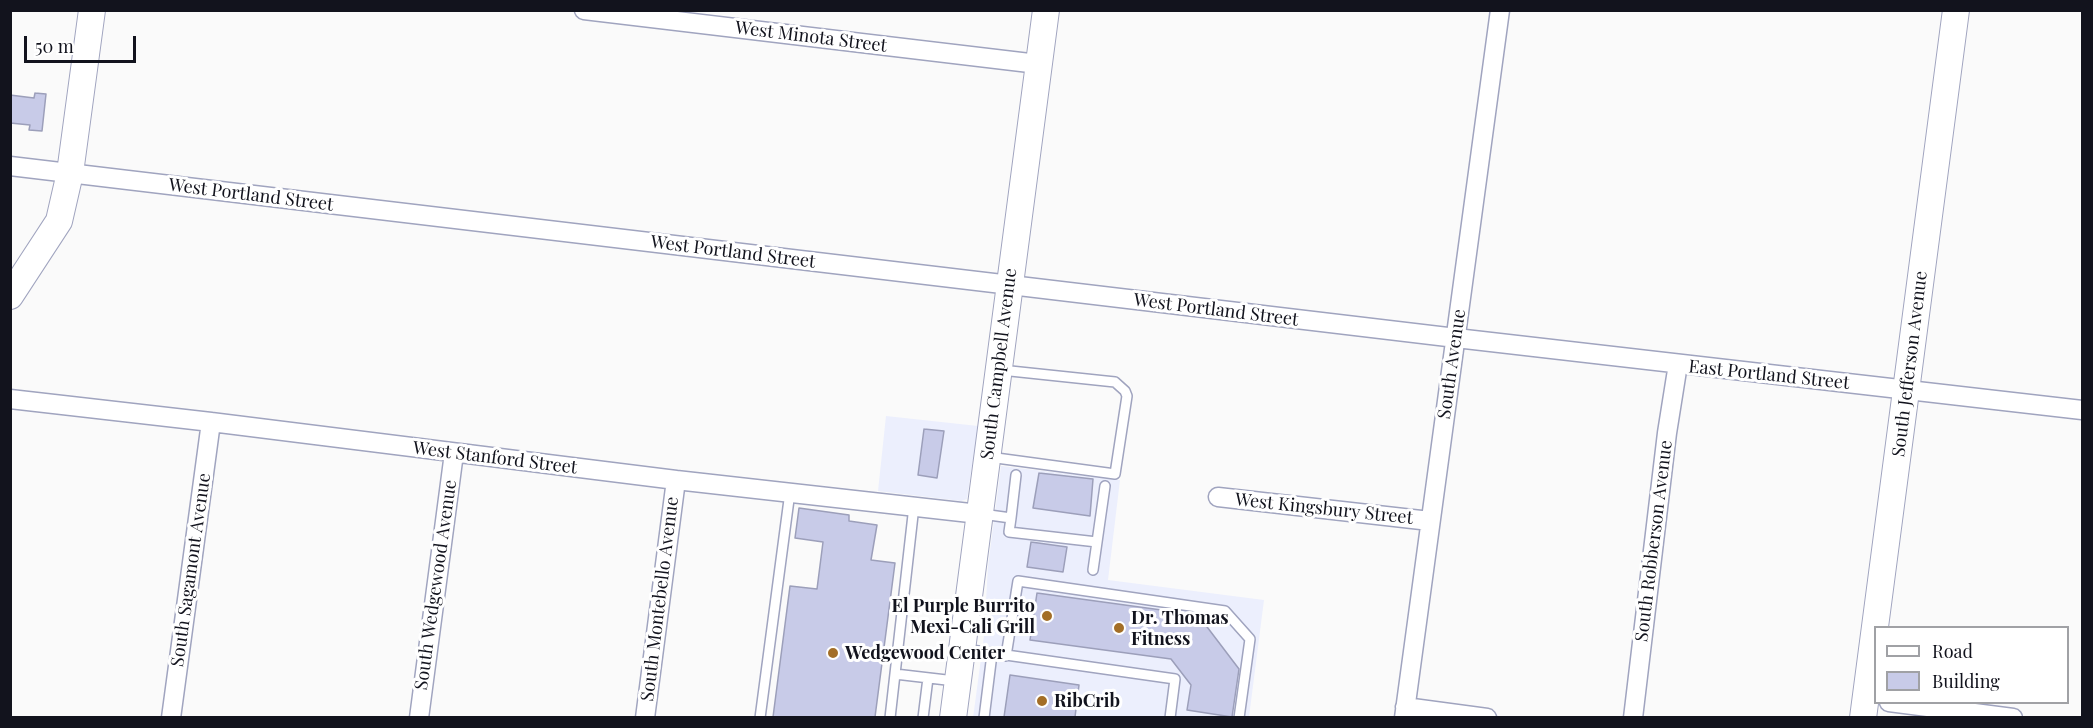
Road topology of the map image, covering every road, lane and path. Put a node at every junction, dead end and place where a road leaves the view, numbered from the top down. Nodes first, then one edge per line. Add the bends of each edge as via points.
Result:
1 (92, 10) edge
2 (584, 10) edge
3 (1046, 10) edge
4 (1500, 10) edge
5 (1956, 10) edge
6 (1038, 64) junction
7 (10, 166) edge
8 (70, 173) junction
9 (1009, 285) junction
10 (10, 296) edge
11 (1456, 338) junction
12 (1678, 364) junction
13 (998, 369) junction
14 (1906, 390) junction
15 (10, 399) edge
16 (2082, 410) edge
17 (210, 422) junction
18 (454, 453) junction
19 (987, 457) junction
20 (1016, 475) dead end
21 (676, 480) junction
22 (1105, 486) dead end
23 (790, 492) junction
24 (1218, 497) dead end
25 (914, 506) junction
26 (979, 514) junction
27 (1011, 518) junction
28 (1430, 521) junction
29 (1097, 542) junction
30 (1093, 570) dead end
31 (1881, 626) edge
32 (962, 649) junction
33 (992, 654) junction
34 (1006, 656) junction
35 (895, 674) junction
36 (928, 678) junction
37 (958, 681) junction
38 (1873, 705) edge
39 (1405, 712) edge
40 (171, 717) edge
41 (419, 717) edge
42 (645, 717) edge
43 (760, 717) edge
44 (890, 717) edge
45 (923, 717) edge
46 (953, 717) edge
47 (984, 717) edge
48 (1170, 717) edge
49 (1239, 717) edge
50 (1487, 717) edge
51 (1633, 717) edge
52 (2013, 717) edge

1 - 8 main road
2 - 6 street, West Minota Street
3 - 6 main road, South Campbell Avenue
4 - 11 street, South Avenue
5 - 14 main road, South Jefferson Avenue
6 - 9 main road, South Campbell Avenue
7 - 8 street, West Portland Street
8 - 9 street, West Portland Street
8 - 10 main road via 59,221
9 - 11 street, West Portland Street
9 - 13 main road, South Campbell Avenue
11 - 12 street, East Portland Street
11 - 28 street, South Avenue
12 - 14 street, East Portland Street
12 - 51 street, South Robberson Avenue
13 - 19 main road, South Campbell Avenue
13 - 19 lane via 1115,382 1127,396 1115,474
14 - 16 street, East Portland Street
14 - 31 main road, South Jefferson Avenue
15 - 17 street, West Stanford Street
17 - 18 street, West Stanford Street
17 - 40 street, South Sagamont Avenue
18 - 21 street, West Stanford Street
18 - 41 street, South Wedgewood Avenue
19 - 26 main road, South Campbell Avenue
20 - 27 lane
21 - 23 street, West Stanford Street
21 - 42 street, South Montebello Avenue
22 - 29 lane
23 - 25 street, West Stanford Street
23 - 43 lane
24 - 28 street, West Kingsbury Street
25 - 26 street, West Stanford Street
25 - 35 lane
26 - 27 lane
26 - 32 main road, South Campbell Avenue
27 - 29 lane via 1009,532
28 - 39 street, South Avenue
29 - 30 lane
32 - 33 lane
32 - 37 main road, South Campbell Avenue
33 - 34 lane
33 - 47 lane
34 - 48 lane via 1174,679
34 - 49 lane via 1018,581 1225,611 1250,639
35 - 36 lane
35 - 44 lane
36 - 37 lane
36 - 45 lane
37 - 46 main road, South Campbell Avenue
38 - 52 street
39 - 50 street

